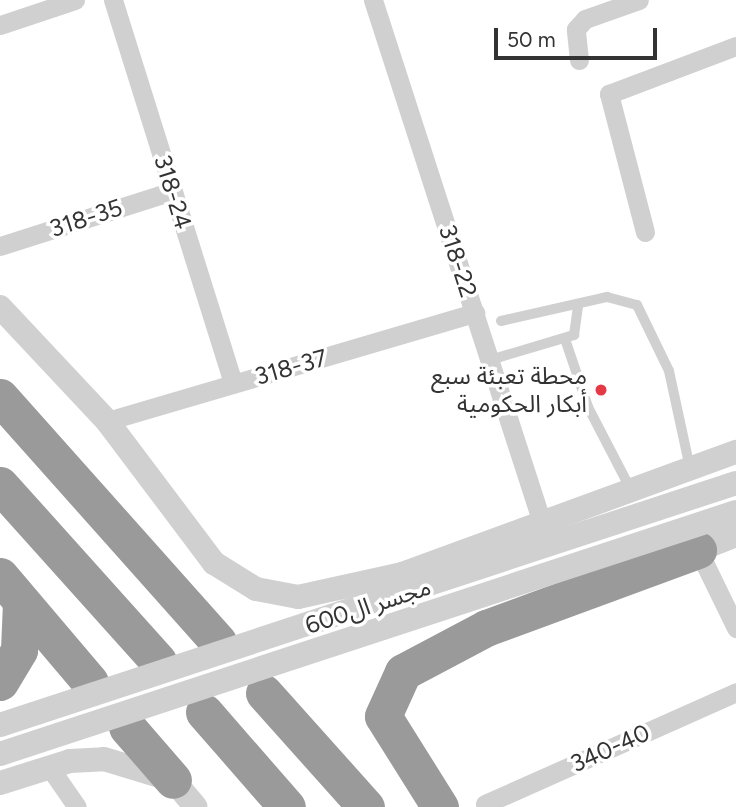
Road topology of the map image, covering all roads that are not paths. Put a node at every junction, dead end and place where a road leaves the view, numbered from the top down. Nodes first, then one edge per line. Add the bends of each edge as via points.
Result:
1 (75, 0) edge
2 (113, 0) edge
3 (373, 0) edge
4 (639, 0) edge
5 (0, 25) edge
6 (736, 46) edge
7 (579, 60) dead end
8 (172, 191) junction
9 (645, 232) dead end
10 (0, 246) edge
11 (578, 304) junction
12 (0, 307) edge
13 (475, 313) junction
14 (501, 321) dead end
15 (565, 339) junction
16 (490, 360) junction
17 (233, 384) junction
18 (0, 397) edge
19 (107, 421) junction
20 (736, 452) edge
21 (690, 469) junction
22 (736, 483) edge
23 (0, 485) edge
24 (632, 490) junction
25 (736, 512) edge
26 (542, 523) junction
27 (736, 535) edge
28 (698, 550) junction
29 (11, 589) edge
30 (736, 628) edge
31 (218, 642) dead end
32 (158, 661) dead end
33 (0, 682) edge
34 (90, 682) dead end
35 (736, 692) edge
36 (264, 694) dead end
37 (204, 712) dead end
38 (0, 725) edge
39 (128, 727) dead end
40 (0, 754) edge
41 (50, 768) junction
42 (0, 783) edge
43 (184, 793) edge
44 (485, 804) dead end
45 (77, 807) edge
46 (287, 807) edge
47 (366, 807) edge
48 (440, 807) edge

1 - 5 street
2 - 8 street, 318-24
3 - 13 street, 318-22
4 - 7 street via 585,19 576,29
6 - 9 street via 609,94
8 - 10 street, 318-35
8 - 17 street, 318-24
11 - 14 lane
11 - 15 lane via 580,320
11 - 21 lane via 607,297 636,305 669,370
12 - 19 street
13 - 16 street, 318-22
13 - 17 street, 318-37
15 - 16 lane
15 - 24 lane via 588,407
16 - 26 street, 318-22
17 - 19 street, 318-37
18 - 31 highway
19 - 26 street via 214,563 256,589 298,597 345,590
20 - 21 street
21 - 24 street
22 - 38 street, مجسر ال600, bridge
23 - 32 highway
24 - 26 street
25 - 40 street, مجسر ال600, bridge
27 - 28 street
28 - 30 street
28 - 48 highway via 485,628 403,672 383,716 399,751
29 - 33 highway via 19,650
29 - 34 highway
35 - 44 street, 340-40
36 - 47 highway
37 - 46 highway
39 - 43 highway
41 - 42 street
41 - 43 street via 104,759
41 - 45 street

